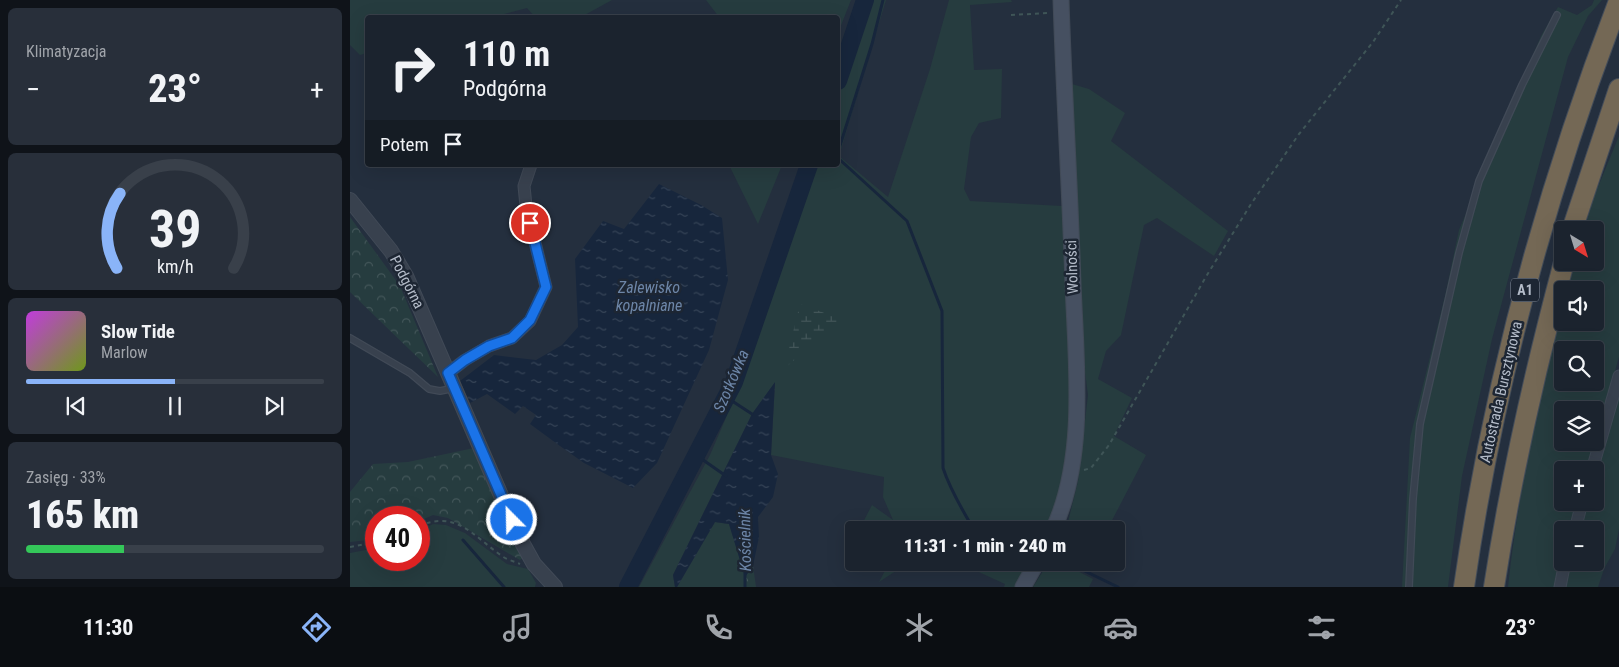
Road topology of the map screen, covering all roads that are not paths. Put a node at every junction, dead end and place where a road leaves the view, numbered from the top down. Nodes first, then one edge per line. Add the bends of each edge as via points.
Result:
1 (1619, 1) edge
2 (1061, 6) edge
3 (1557, 15) dead end
4 (1619, 89) edge
5 (530, 167) edge
6 (350, 200) edge
7 (1575, 221) edge
8 (1562, 271) edge
9 (350, 338) edge
10 (448, 373) junction
11 (1619, 376) edge
12 (454, 388) junction
13 (1595, 461) edge
14 (1058, 521) edge
15 (1032, 571) edge
16 (1563, 571) edge
17 (555, 587) edge
18 (1023, 587) edge
19 (1409, 587) edge
20 (1464, 587) edge
21 (1494, 587) edge
22 (1560, 587) edge

1 - 20 highway, Autostrada Bursztynowa / A1 via 1579,109 1527,281 1493,421
2 - 14 main road, Wolności via 1077,399 1072,471
3 - 19 lane via 1479,181 1459,253 1420,424
4 - 7 highway
5 - 10 street via 524,186 526,206 546,287 530,320 512,338 489,346
6 - 10 street, Podgórna via 391,251 406,276
8 - 21 highway, Autostrada Bursztynowa / A1 via 1531,389
9 - 12 lane via 410,373 429,390
10 - 12 street, Podgórna
11 - 13 street
12 - 17 street, Podgórna via 519,537 534,564
15 - 18 main road
16 - 22 street

